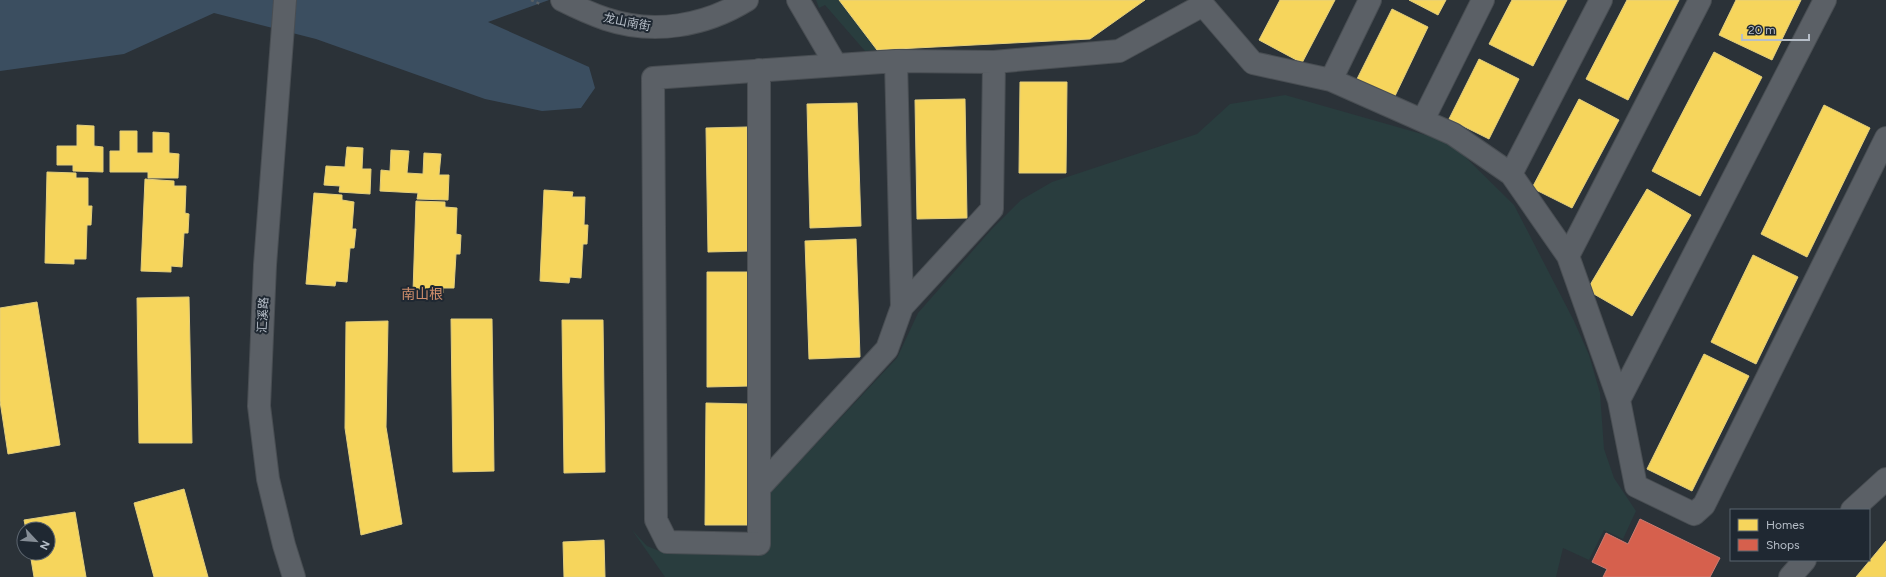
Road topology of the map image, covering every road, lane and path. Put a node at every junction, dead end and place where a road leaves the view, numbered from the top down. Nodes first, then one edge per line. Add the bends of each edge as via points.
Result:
1 (285, 0) edge
2 (747, 0) edge
3 (798, 0) edge
4 (1370, 0) edge
5 (1483, 0) edge
6 (1601, 0) edge
7 (1700, 0) edge
8 (1825, 0) edge
9 (1206, 2) edge
10 (569, 3) edge
11 (896, 61) junction
12 (994, 62) junction
13 (836, 65) junction
14 (759, 70) junction
15 (1330, 80) junction
16 (1423, 120) junction
17 (1886, 138) edge
18 (1511, 174) junction
19 (1568, 256) junction
20 (902, 307) junction
21 (1619, 400) junction
22 (1886, 479) edge
23 (759, 488) junction
24 (1853, 509) edge
25 (1804, 561) edge
26 (294, 577) edge
27 (1790, 577) edge

1 - 26 street, 汇溪路 via 265,265 259,406 268,480
2 - 10 street, 龙山南街 via 721,14 693,23 658,27 640,27 608,20
3 - 13 street
4 - 15 street
5 - 16 street
6 - 18 street
7 - 19 street
8 - 21 street
9 - 12 street via 1119,51
9 - 15 street via 1253,63
11 - 12 street
11 - 13 street
11 - 20 street
12 - 20 street via 992,209
13 - 14 street
14 - 23 street
14 - 23 street via 653,78 656,520 667,542 759,544
15 - 16 street
16 - 18 street via 1453,134
17 - 21 street via 1704,504 1694,514 1636,486
18 - 19 street
19 - 21 street
20 - 23 street via 887,349
22 - 24 street
25 - 27 street

